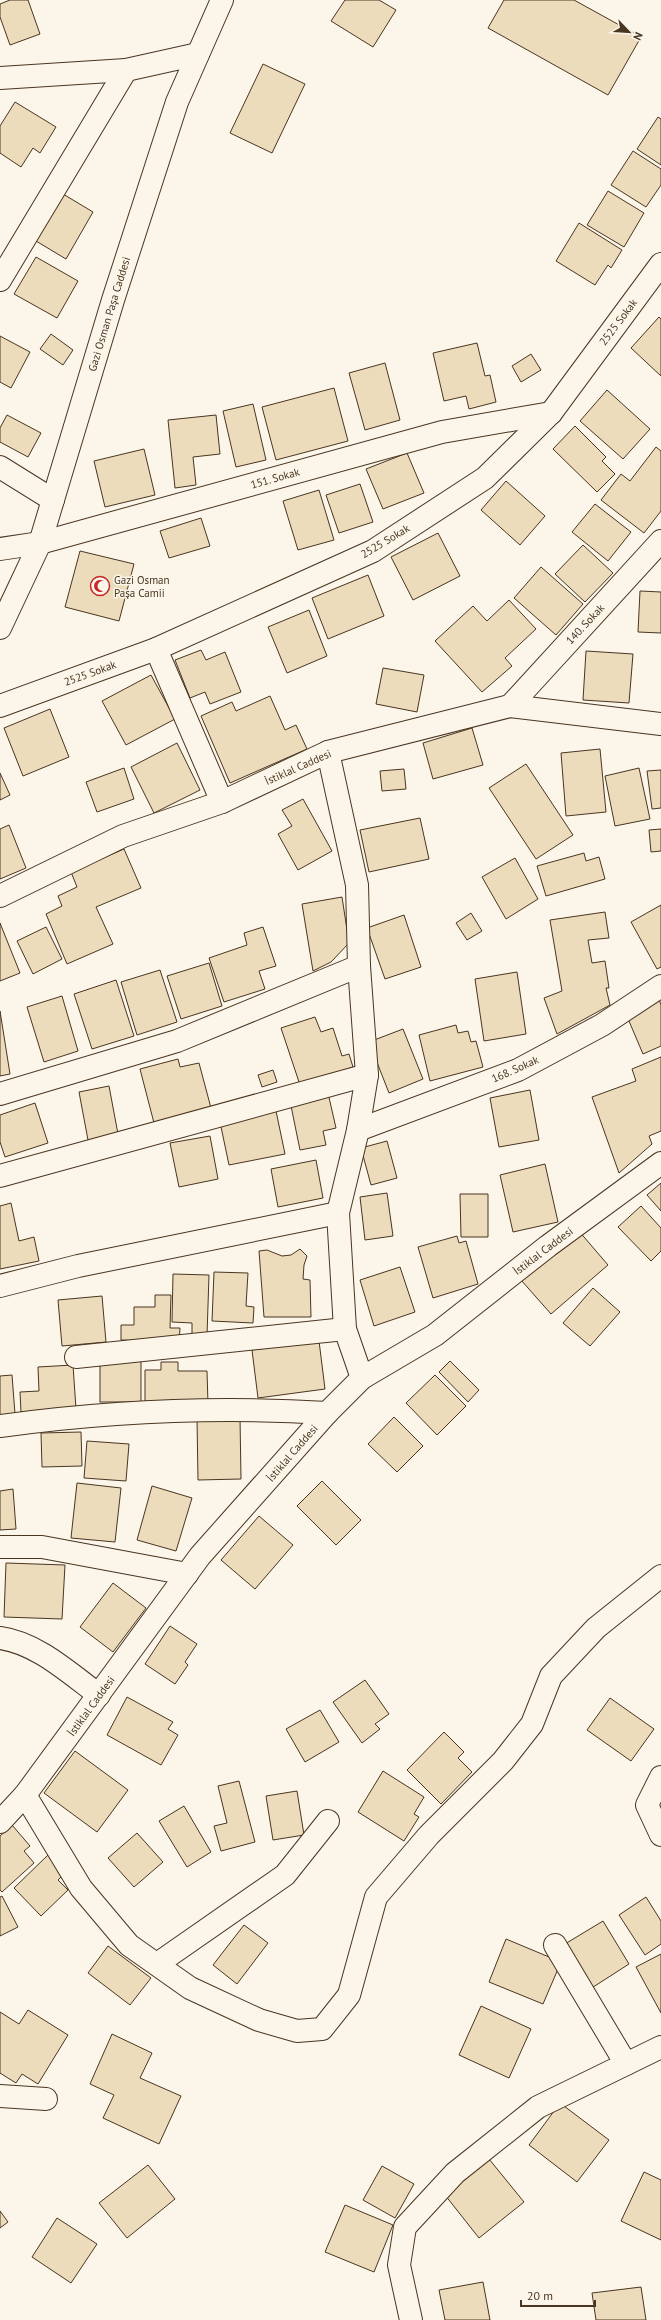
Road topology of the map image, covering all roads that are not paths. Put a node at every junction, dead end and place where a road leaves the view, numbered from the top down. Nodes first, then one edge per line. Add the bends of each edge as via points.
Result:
1 (222, 0) edge
2 (198, 54) junction
3 (126, 70) junction
4 (0, 78) edge
5 (661, 264) edge
6 (0, 280) edge
7 (551, 413) junction
8 (0, 467) edge
9 (53, 500) junction
10 (661, 542) edge
11 (40, 543) junction
12 (0, 549) edge
13 (0, 628) edge
14 (156, 649) junction
15 (0, 706) edge
16 (510, 706) junction
17 (661, 724) edge
18 (328, 752) junction
19 (222, 802) junction
20 (0, 896) edge
21 (359, 966) junction
22 (661, 986) edge
23 (367, 1075) junction
24 (0, 1094) edge
25 (358, 1130) junction
26 (661, 1163) edge
27 (0, 1176) edge
28 (338, 1214) junction
29 (0, 1286) edge
30 (344, 1329) junction
31 (76, 1357) dead end
32 (362, 1378) junction
33 (326, 1413) junction
34 (0, 1426) edge
35 (0, 1546) edge
36 (187, 1574) junction
37 (661, 1576) edge
38 (0, 1638) edge
39 (98, 1695) junction
40 (661, 1777) edge
41 (25, 1795) junction
42 (328, 1821) dead end
43 (0, 1822) edge
44 (661, 1835) edge
45 (555, 1945) dead end
46 (157, 1964) junction
47 (661, 2047) edge
48 (626, 2064) junction
49 (0, 2096) edge
50 (46, 2099) dead end
51 (411, 2320) edge

1 - 2 street, Gazi Osman Paşa Caddesi
2 - 3 street
2 - 9 street, Gazi Osman Paşa Caddesi via 175,109 113,300
3 - 4 street
3 - 6 street
5 - 7 street, 2525 Sokak
7 - 11 street, 151. Sokak via 442,432
7 - 14 street, 2525 Sokak via 485,478 373,551
8 - 9 street
9 - 11 street, Gazi Osman Paşa Caddesi
10 - 16 street, 140. Sokak
11 - 12 street, 151. Sokak
11 - 13 street, Gazi Osman Paşa Caddesi
14 - 15 street, 2525 Sokak
14 - 19 street
16 - 17 street, İstiklal Caddesi
16 - 18 street, İstiklal Caddesi
18 - 19 street, İstiklal Caddesi
18 - 21 street via 357,885
19 - 20 street, İstiklal Caddesi via 123,836
21 - 23 street
21 - 24 street via 177,1041
22 - 25 street, 168. Sokak via 602,1025 518,1070
23 - 25 street
23 - 27 street
25 - 28 street
26 - 32 street, İstiklal Caddesi via 548,1246 435,1335
28 - 29 street via 78,1266
28 - 30 street
30 - 31 street
30 - 32 street
32 - 33 street, İstiklal Caddesi
33 - 34 street via 257,1409 104,1413
33 - 36 street, İstiklal Caddesi
35 - 36 street via 42,1547
36 - 39 street, İstiklal Caddesi
37 - 46 street via 596,1628 551,1676 532,1724 503,1761 429,1835 376,1897 349,1995 322,2029 297,2031 259,2020 190,1988
38 - 39 street via 12,1640 51,1659
39 - 41 street, İstiklal Caddesi
40 - 44 street via 647,1805
41 - 43 street, İstiklal Caddesi
41 - 46 street via 81,1888 129,1944
42 - 46 street via 285,1875
45 - 48 street
47 - 48 street
48 - 51 street via 538,2107 455,2173 406,2227 399,2265
49 - 50 street

